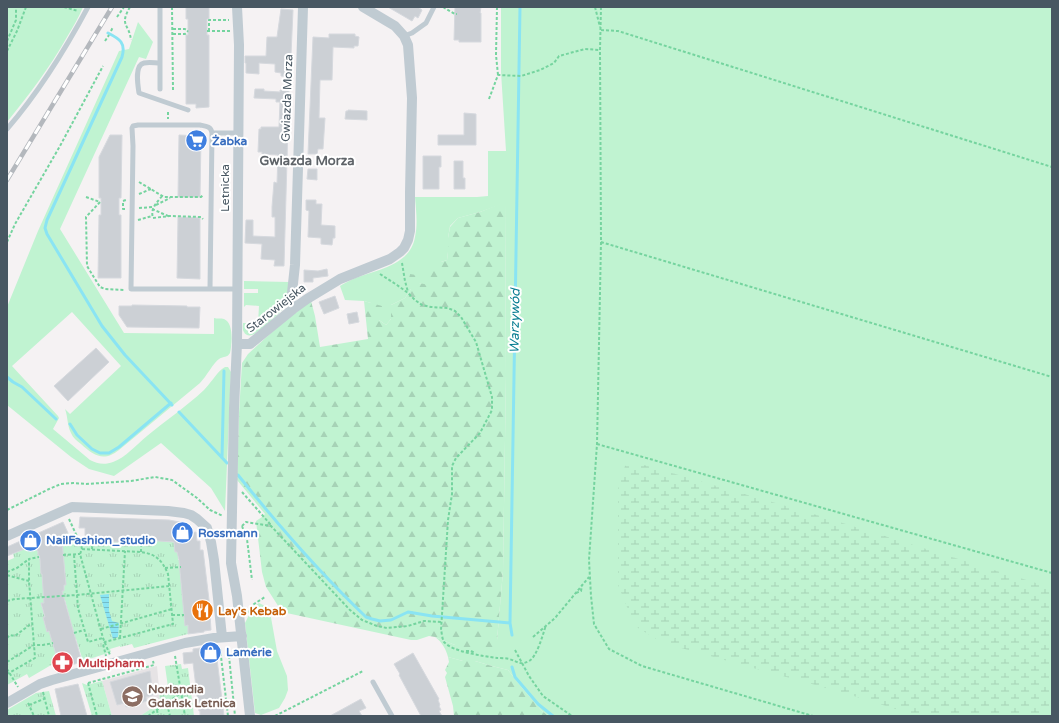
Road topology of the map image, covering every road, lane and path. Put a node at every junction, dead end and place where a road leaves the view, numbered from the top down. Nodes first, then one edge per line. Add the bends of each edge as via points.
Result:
1 (16, 7) edge
2 (26, 7) edge
3 (64, 7) edge
4 (88, 7) edge
5 (124, 7) edge
6 (130, 7) edge
7 (160, 7) edge
8 (172, 7) edge
9 (237, 7) edge
10 (303, 7) edge
11 (363, 7) edge
12 (434, 7) edge
13 (443, 7) edge
14 (450, 7) edge
15 (497, 7) edge
16 (594, 7) edge
17 (601, 7) edge
18 (449, 11) junction
19 (85, 13) junction
20 (457, 14) dead end
21 (117, 17) dead end
22 (230, 20) dead end
23 (113, 27) dead end
24 (172, 29) junction
25 (601, 30) junction
26 (231, 31) dead end
27 (111, 32) dead end
28 (172, 34) junction
29 (109, 35) dead end
30 (404, 36) junction
31 (131, 40) dead end
32 (7, 41) edge
33 (105, 41) dead end
34 (600, 50) junction
35 (7, 51) edge
36 (160, 63) junction
37 (103, 66) dead end
38 (498, 75) junction
39 (160, 90) dead end
40 (173, 90) dead end
41 (489, 100) dead end
42 (188, 110) dead end
43 (7, 129) edge
44 (212, 133) junction
45 (238, 133) junction
46 (1052, 167) edge
47 (133, 178) junction
48 (211, 194) junction
49 (162, 196) junction
50 (86, 197) dead end
51 (172, 197) junction
52 (119, 202) dead end
53 (123, 202) dead end
54 (155, 205) junction
55 (152, 209) junction
56 (152, 216) junction
57 (169, 216) junction
58 (132, 221) junction
59 (211, 221) junction
60 (7, 242) edge
61 (601, 242) junction
62 (400, 252) junction
63 (366, 268) junction
64 (131, 289) junction
65 (210, 289) junction
66 (237, 289) junction
67 (408, 293) junction
68 (293, 309) junction
69 (237, 344) junction
70 (1052, 377) edge
71 (597, 444) junction
72 (232, 481) junction
73 (7, 510) edge
74 (72, 516) dead end
75 (59, 517) junction
76 (232, 517) junction
77 (68, 518) junction
78 (242, 526) junction
79 (271, 526) junction
80 (7, 536) edge
81 (93, 538) dead end
82 (141, 540) dead end
83 (82, 549) junction
84 (92, 549) junction
85 (125, 551) junction
86 (141, 552) junction
87 (80, 554) junction
88 (63, 555) dead end
89 (74, 555) junction
90 (39, 557) dead end
91 (29, 559) junction
92 (181, 567) dead end
93 (165, 568) junction
94 (7, 573) edge
95 (1052, 573) edge
96 (590, 576) junction
97 (252, 580) dead end
98 (29, 581) junction
99 (169, 586) junction
100 (123, 591) junction
101 (91, 594) junction
102 (77, 595) junction
103 (265, 597) dead end
104 (30, 598) junction
105 (7, 601) edge
106 (172, 609) junction
107 (172, 615) junction
108 (184, 615) dead end
109 (240, 621) junction
110 (442, 621) junction
111 (32, 622) junction
112 (120, 624) junction
113 (546, 625) junction
114 (101, 629) junction
115 (84, 630) junction
116 (74, 633) dead end
117 (242, 636) junction
118 (223, 637) junction
119 (533, 637) dead end
120 (7, 638) edge
121 (103, 638) junction
122 (120, 638) junction
123 (105, 642) junction
124 (52, 643) dead end
125 (34, 645) junction
126 (515, 650) dead end
127 (105, 652) dead end
128 (110, 657) dead end
129 (176, 660) dead end
130 (7, 662) edge
131 (522, 664) junction
132 (154, 665) dead end
133 (7, 669) edge
134 (363, 671) dead end
135 (8, 673) edge
136 (373, 682) dead end
137 (40, 684) junction
138 (19, 688) dead end
139 (196, 691) dead end
140 (181, 694) junction
141 (44, 699) junction
142 (7, 703) edge
143 (166, 704) junction
144 (157, 710) junction
145 (34, 716) edge
146 (49, 716) edge
147 (97, 716) edge
148 (148, 716) edge
149 (158, 716) edge
150 (170, 716) edge
151 (185, 716) edge
152 (228, 716) edge
153 (235, 716) edge
154 (250, 716) edge
155 (275, 716) edge
156 (392, 716) edge
157 (572, 716) edge
158 (812, 716) edge

1 - 32 path via 16,20
2 - 35 path
3 - 19 path
4 - 19 lane
5 - 21 path
6 - 31 path via 124,18
7 - 36 lane
8 - 24 path
9 - 45 street, Letnicka
10 - 68 street, Gwiazda Morza
11 - 30 street via 395,26
12 - 30 lane via 426,23
13 - 18 path
14 - 18 path
15 - 38 path
16 - 25 path
17 - 25 path
18 - 20 path
19 - 43 lane via 45,79
22 - 26 path via 209,20 208,31
23 - 27 path
24 - 28 path
24 - 28 path via 188,31 185,34
25 - 34 path
25 - 46 path via 618,31
28 - 40 path
29 - 33 path
30 - 62 street via 408,45 412,98 410,231 408,240
34 - 38 path via 585,49 559,56 554,63 520,76
34 - 61 path
36 - 39 lane
36 - 42 lane via 143,63 139,66 139,93
37 - 60 path
38 - 41 path
44 - 45 lane
44 - 47 lane via 209,127 200,125 133,126
44 - 48 lane
45 - 66 street, Letnicka
47 - 49 path
47 - 58 lane
48 - 51 path via 201,197
48 - 59 lane
49 - 51 path
49 - 54 path
50 - 64 path via 101,202 86,216 87,266 100,287
51 - 54 path
52 - 53 path
54 - 55 path
55 - 56 path
55 - 57 path
56 - 57 path
56 - 58 path
57 - 59 path via 201,216 206,221
58 - 64 lane
59 - 65 lane
61 - 70 path
61 - 71 path
62 - 63 street, Starowiejska via 390,259
62 - 67 path
63 - 67 path via 382,274
63 - 68 street, Starowiejska via 340,279
64 - 65 lane
65 - 66 lane
66 - 69 street, Letnicka
67 - 110 path via 422,305 448,308 461,317 476,342 492,397 492,410 480,433 456,458 452,466
68 - 69 street, Starowiejska via 250,344
69 - 72 street, Starowiejska
71 - 95 path
71 - 96 path
72 - 76 street, Starowiejska
72 - 79 path
73 - 76 path via 61,484 131,481 154,477 172,480 210,510
74 - 77 path
75 - 77 path
75 - 80 street
75 - 118 street via 77,506 176,512 197,519 207,528 211,542
76 - 78 path
76 - 109 street, Starowiejska via 231,564
77 - 83 path
78 - 79 path via 246,522
78 - 97 path via 247,539
79 - 110 path via 362,620 387,628 424,621
81 - 84 path
82 - 86 path
83 - 84 path
83 - 87 path
84 - 85 path
85 - 86 path
85 - 100 path
86 - 93 path via 154,555
87 - 89 path
87 - 101 path
88 - 89 path
89 - 102 path
90 - 91 path
91 - 94 path
91 - 98 path
92 - 93 path
93 - 99 path
94 - 98 path
96 - 113 path via 582,585 581,591 575,594
96 - 158 path via 594,624 609,649 642,666
98 - 104 path
99 - 100 path
99 - 106 path
100 - 101 path
100 - 112 path
101 - 102 path
101 - 114 path
102 - 104 path
102 - 115 path
103 - 109 path via 254,604
104 - 105 path
104 - 111 path
106 - 107 path
106 - 112 path
107 - 108 path
107 - 122 path via 174,624
109 - 117 street, Starowiejska
110 - 131 path via 442,637 452,647 479,656 509,659
111 - 120 path via 15,636 10,635
111 - 125 path
112 - 114 path
112 - 122 path
113 - 119 path
113 - 131 path via 534,655 530,661
114 - 121 path
115 - 116 path
115 - 121 path via 88,642
117 - 118 street
117 - 154 street, Starowiejska
118 - 137 street via 185,643
118 - 152 path
118 - 153 path
121 - 123 path
122 - 123 path
123 - 127 path
123 - 128 path
124 - 125 path
125 - 130 path
125 - 135 path via 35,658
126 - 131 path
129 - 140 path
131 - 157 path via 543,696
132 - 147 path via 88,683
133 - 135 path
134 - 155 path
135 - 138 path
136 - 156 lane
137 - 141 path
137 - 142 street
139 - 140 path
140 - 143 path
140 - 151 path
141 - 145 path via 28,704
141 - 146 path
143 - 144 path
143 - 150 path
144 - 148 path
144 - 149 path

